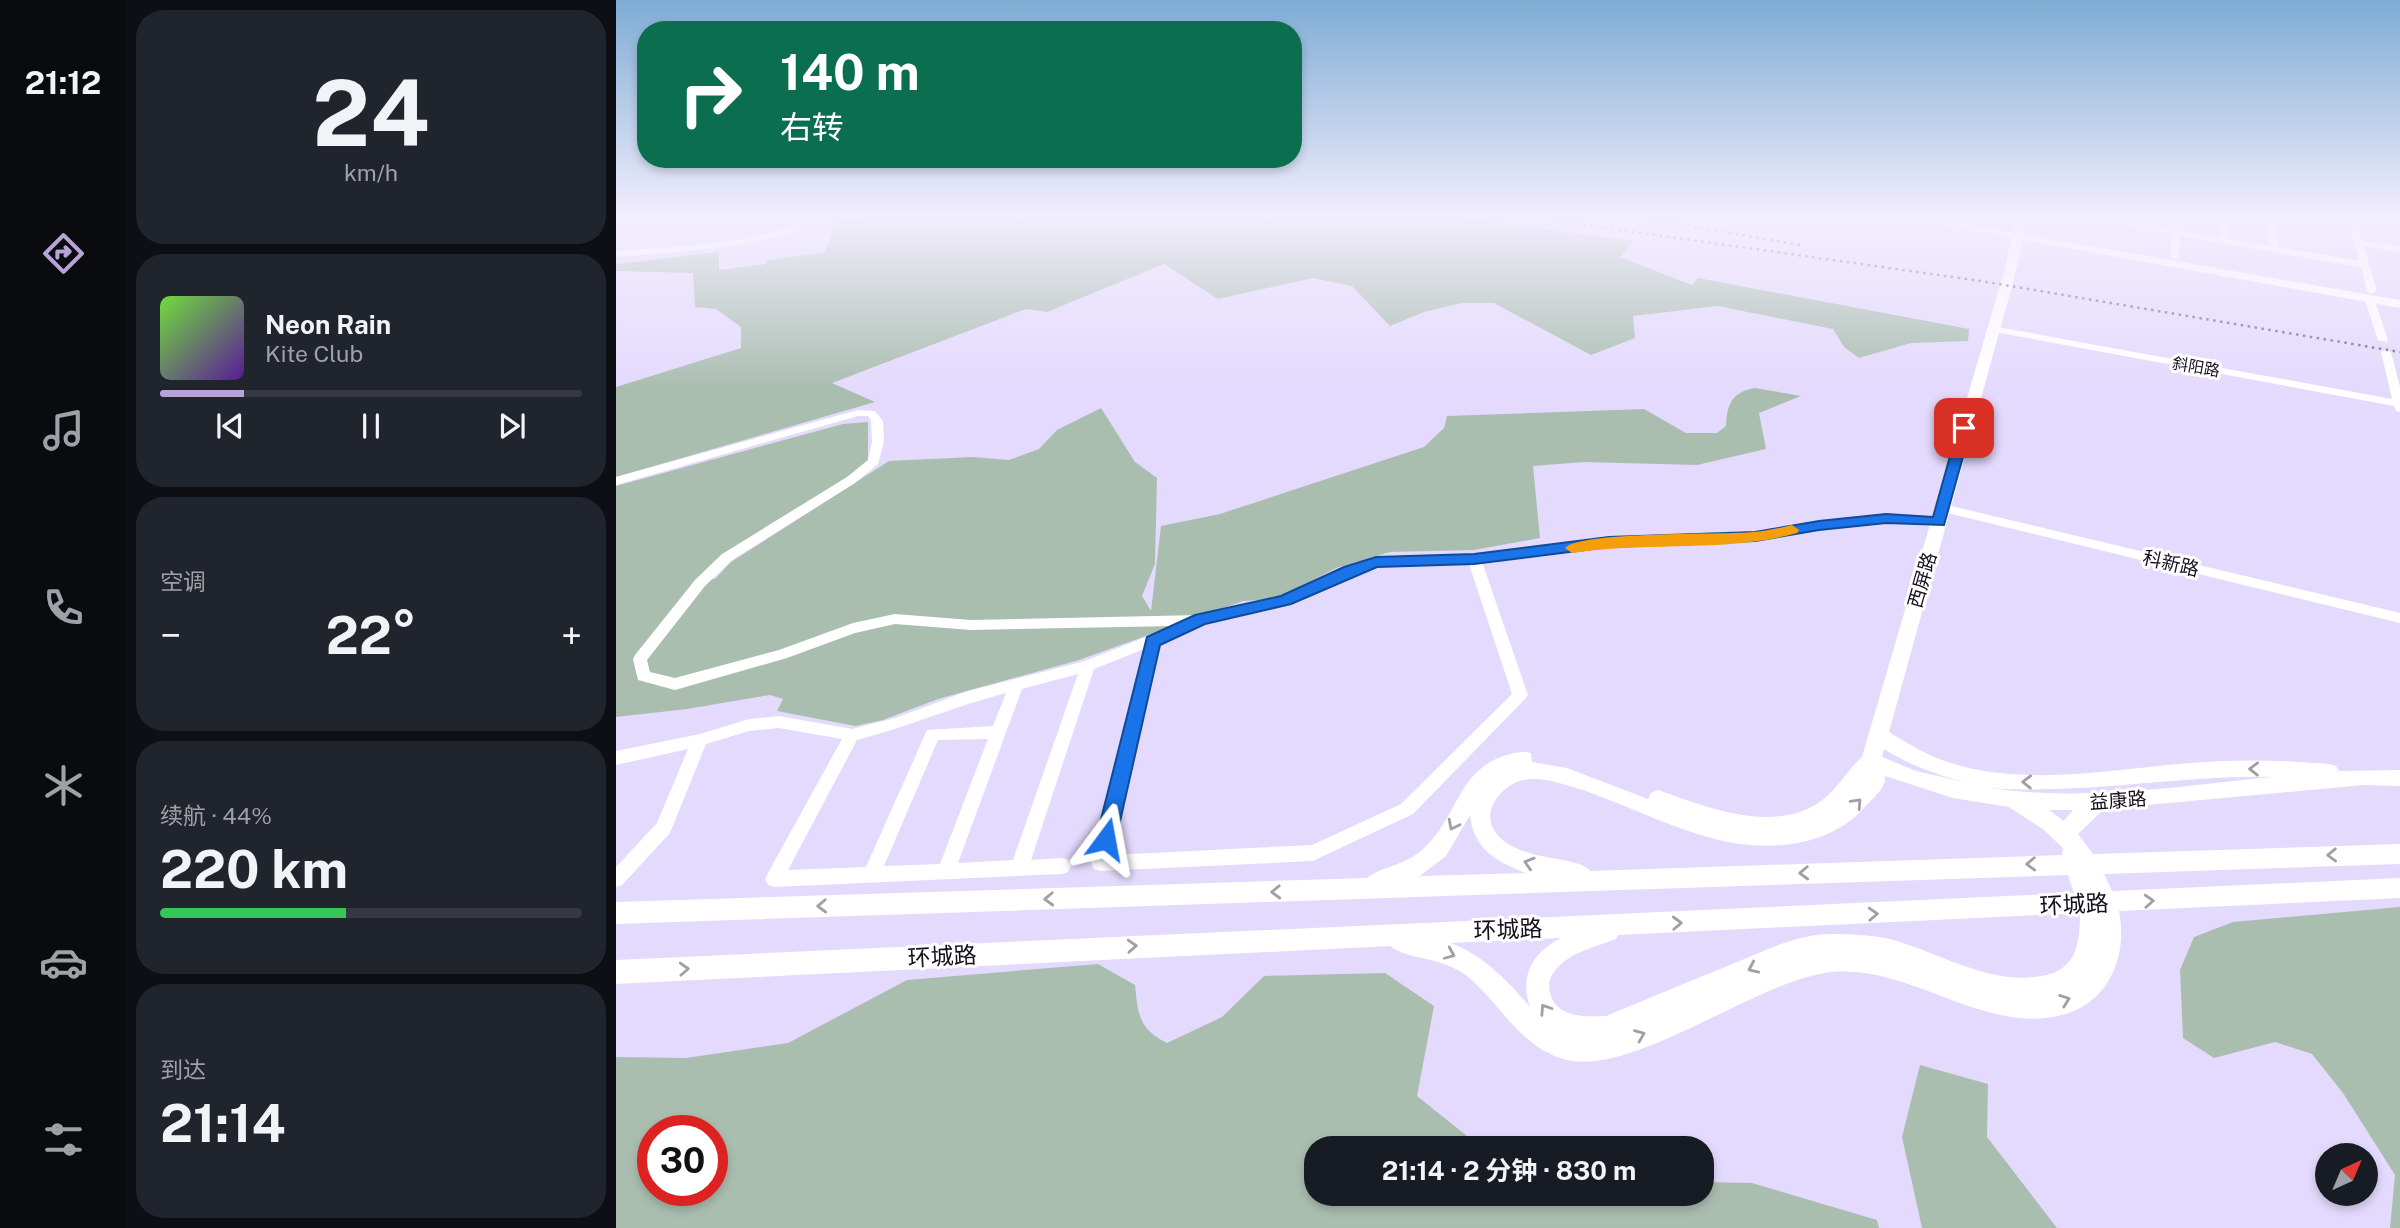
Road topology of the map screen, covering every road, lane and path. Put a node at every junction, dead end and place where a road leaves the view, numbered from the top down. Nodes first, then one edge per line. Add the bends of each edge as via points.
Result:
1 (2009, 273) edge
2 (2248, 273) edge
3 (2259, 273) edge
4 (2366, 273) edge
5 (2370, 295) junction
6 (2400, 296) edge
7 (2400, 303) edge
8 (1993, 329) junction
9 (2400, 406) edge
10 (616, 481) edge
11 (1941, 515) junction
12 (1474, 559) junction
13 (2400, 618) edge
14 (1201, 620) junction
15 (1153, 641) junction
16 (1088, 666) junction
17 (1015, 688) junction
18 (1000, 732) junction
19 (852, 735) junction
20 (1878, 735) junction
21 (700, 740) junction
22 (616, 758) edge
23 (1871, 761) junction
24 (2371, 777) junction
25 (2400, 778) edge
26 (2016, 801) junction
27 (2098, 802) junction
28 (2066, 833) junction
29 (2400, 853) edge
30 (1062, 866) dead end
31 (1019, 868) junction
32 (946, 871) junction
33 (871, 875) junction
34 (616, 879) edge
35 (1630, 880) junction
36 (2400, 888) edge
37 (1350, 889) junction
38 (616, 913) edge
39 (1630, 925) junction
40 (1349, 935) junction
41 (616, 972) edge

1 - 8 main road, 西屏路
2 - 5 highway
3 - 5 highway
4 - 5 street
5 - 6 highway
5 - 7 highway
5 - 9 street
8 - 9 street, 斜阳路
8 - 11 main road, 西屏路
10 - 14 street via 858,414 871,412 877,421 874,461 727,556 653,640 640,659 643,676 675,684 895,619 971,625
11 - 12 street, 科新路 via 1819,525 1755,537 1609,542
11 - 13 street, 科新路
11 - 20 main road, 西屏路
12 - 14 street, 科新路 via 1376,562 1285,600
12 - 15 street via 1520,695 1407,809 1312,853 1100,863
14 - 15 street
15 - 16 street
16 - 17 street
16 - 31 street
17 - 18 street
17 - 19 street
18 - 32 street
18 - 33 street via 933,734
19 - 21 street via 779,722 749,724
19 - 33 street via 775,879
20 - 23 main road, 西屏路
24 -> 20 main road, 益康路 via 2234,769 2087,781 2002,782 1933,767
21 - 22 street
21 - 34 street via 664,828
23 - 26 main road, 益康路 via 1925,785
35 -> 23 main road, 西屏路 via 1546,868 1499,850 1481,827 1485,794 1513,774 1546,772 1717,831 1787,837 1815,832 1849,812 1876,780
23 -> 37 main road via 1825,810 1799,822 1774,825 1706,815 1554,762 1513,762 1476,783 1446,838 1428,859 1400,875
24 - 25 main road, 益康路
24 - 27 main road, 益康路
26 - 27 main road, 益康路
26 - 28 main road
27 - 28 main road
28 -> 39 main road via 2091,910 2092,938 2088,956 2077,971 2043,988 1996,986 1884,949 1829,945 1780,956 1606,1028 1577,1028 1550,1017 1537,992 1543,967 1575,944
40 -> 28 main road via 1427,946 1460,958 1485,977 1535,1031 1577,1049 1624,1042 1789,971 1834,960 1886,965 1998,1003 2052,1004 2081,993 2094,982 2104,968 2110,945 2108,913 2099,888
29 -> 35 main road, 环城路
30 - 31 street
31 - 32 street
32 - 33 street
35 - 37 main road, 环城路
39 -> 36 main road, 环城路
37 -> 38 main road, 环城路
39 - 40 main road, 环城路
41 -> 40 main road, 环城路

